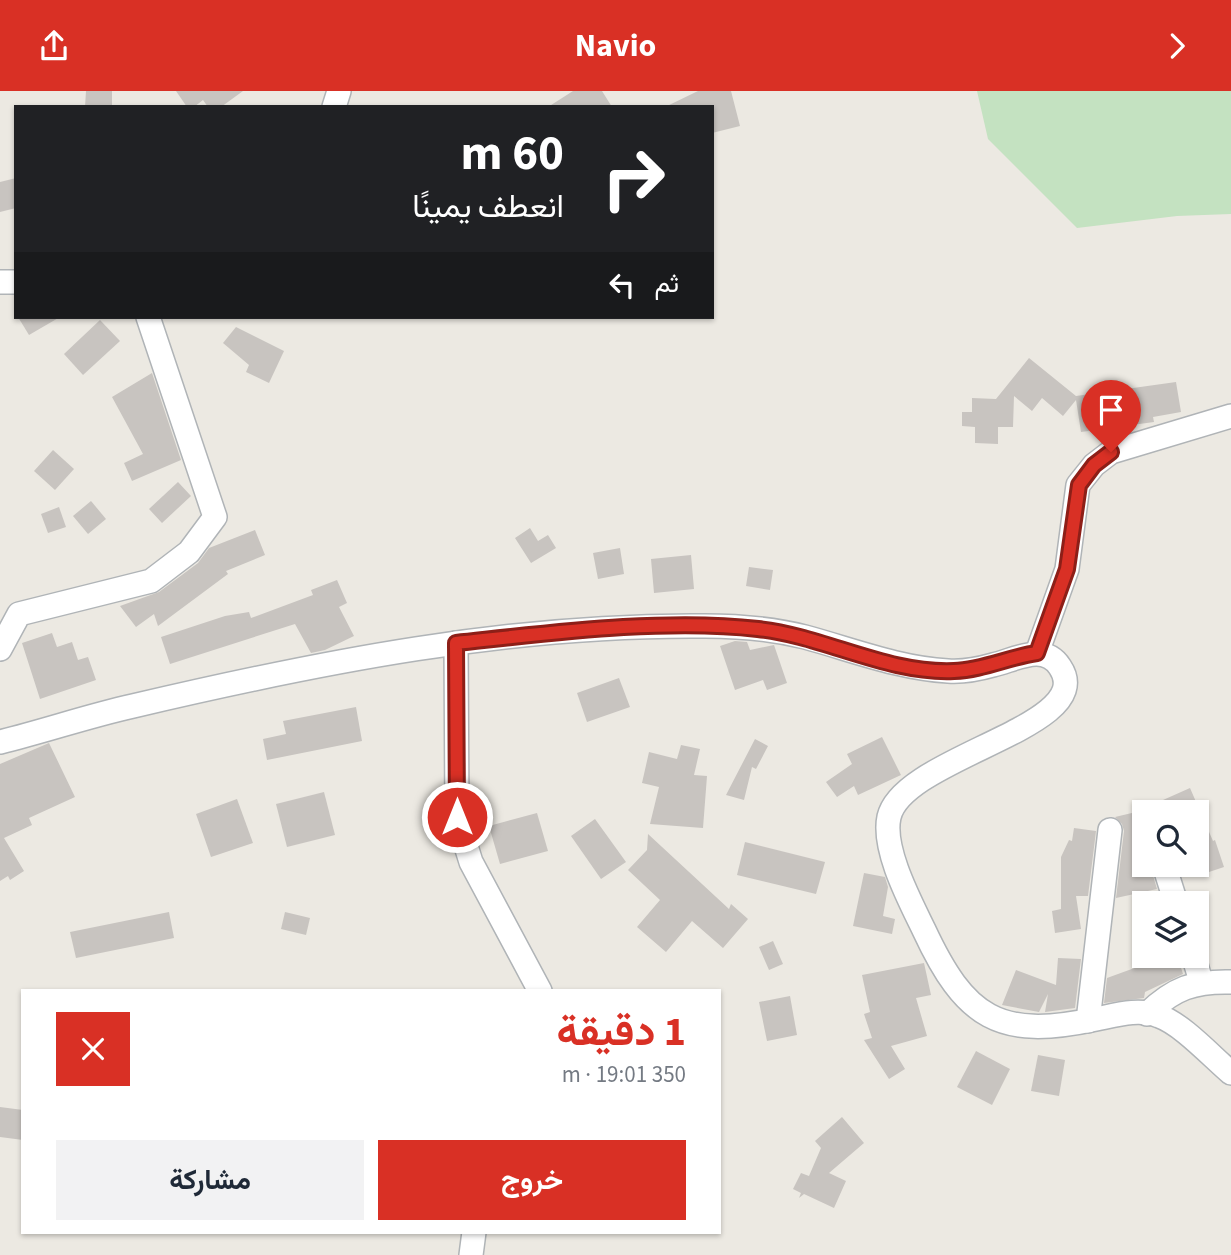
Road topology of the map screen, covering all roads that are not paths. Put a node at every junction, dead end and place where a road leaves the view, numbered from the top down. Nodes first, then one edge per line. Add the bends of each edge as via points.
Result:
1 (149, 319) edge
2 (1231, 416) edge
3 (456, 643) junction
4 (0, 649) edge
5 (1037, 653) junction
6 (0, 742) edge
7 (1110, 830) dead end
8 (1197, 968) edge
9 (1201, 981) junction
10 (1231, 982) edge
11 (539, 989) edge
12 (1147, 1014) junction
13 (1088, 1021) junction
14 (1231, 1073) edge
15 (474, 1234) edge
16 (471, 1255) edge

1 - 4 street via 215,517 189,552 151,581 19,614
2 - 5 street via 1111,452 1094,465 1079,485 1067,569
3 - 5 street via 704,626 802,636 912,667 953,671
3 - 6 street via 388,652 129,706
3 - 11 street via 457,817 471,862
5 - 13 street via 1060,666 1066,680 1064,696 1020,729 923,776 899,795 888,818 890,846 943,970 965,997 994,1020 1027,1029
7 - 13 street
8 - 9 street
9 - 10 street
9 - 12 street via 1163,999
12 - 13 street via 1130,1012
12 - 14 street via 1160,1016
15 - 16 street

